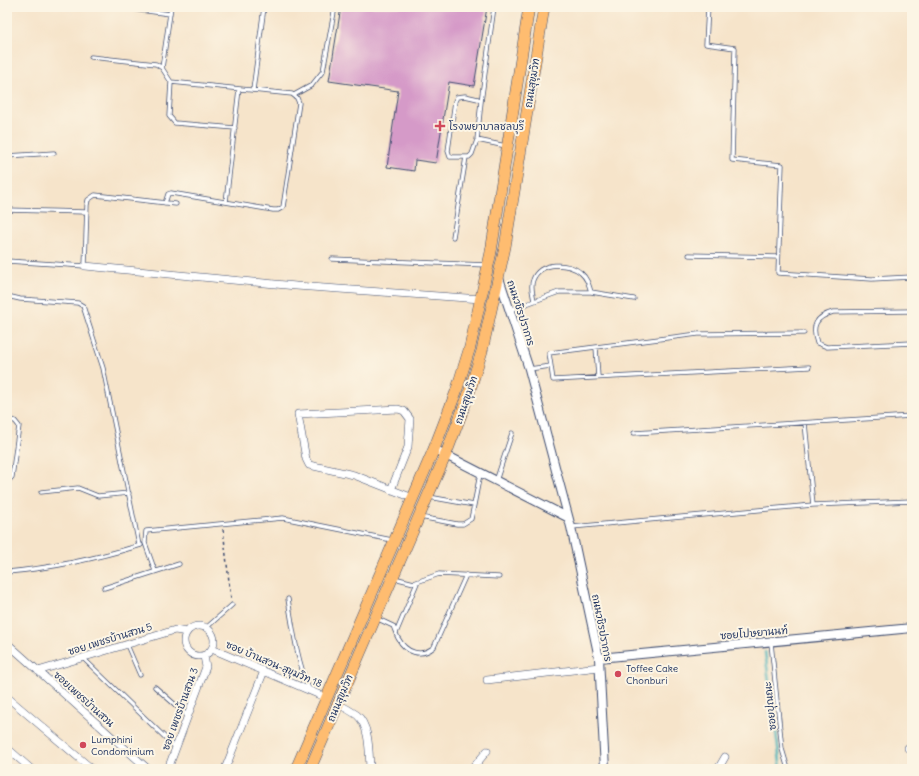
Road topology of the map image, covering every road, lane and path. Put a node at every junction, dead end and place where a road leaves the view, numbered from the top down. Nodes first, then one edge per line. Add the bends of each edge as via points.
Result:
1 (117, 7) edge
2 (171, 7) edge
3 (264, 7) edge
4 (335, 7) edge
5 (494, 7) edge
6 (528, 7) edge
7 (544, 7) edge
8 (708, 7) edge
9 (133, 8) edge
10 (170, 14) junction
11 (91, 57) dead end
12 (162, 68) junction
13 (171, 82) junction
14 (239, 89) junction
15 (253, 90) junction
16 (294, 95) junction
17 (481, 102) junction
18 (234, 128) junction
19 (477, 140) junction
20 (507, 146) junction
21 (54, 153) dead end
22 (7, 156) edge
23 (466, 157) junction
24 (226, 202) junction
25 (165, 203) junction
26 (176, 204) dead end
27 (7, 210) edge
28 (86, 212) junction
29 (453, 237) dead end
30 (689, 255) dead end
31 (778, 257) junction
32 (332, 259) dead end
33 (7, 261) edge
34 (488, 265) junction
35 (85, 266) junction
36 (912, 277) edge
37 (499, 278) junction
38 (591, 292) junction
39 (7, 296) edge
40 (481, 299) junction
41 (634, 299) dead end
42 (534, 301) junction
43 (510, 310) junction
44 (912, 311) edge
45 (804, 334) dead end
46 (912, 344) edge
47 (596, 347) junction
48 (551, 366) junction
49 (809, 367) dead end
50 (529, 369) junction
51 (598, 377) junction
52 (912, 416) edge
53 (7, 419) edge
54 (805, 423) junction
55 (512, 433) dead end
56 (634, 433) dead end
57 (434, 449) junction
58 (446, 454) junction
59 (481, 473) junction
60 (496, 481) junction
61 (7, 482) edge
62 (391, 490) junction
63 (41, 492) dead end
64 (129, 493) junction
65 (428, 497) junction
66 (413, 498) junction
67 (912, 501) edge
68 (474, 505) junction
69 (813, 505) junction
70 (420, 517) junction
71 (567, 517) junction
72 (222, 524) junction
73 (571, 527) junction
74 (394, 540) junction
75 (145, 543) junction
76 (139, 545) junction
77 (179, 564) dead end
78 (154, 571) junction
79 (7, 572) edge
80 (466, 575) junction
81 (498, 577) dead end
82 (393, 578) junction
83 (417, 583) junction
84 (104, 588) dead end
85 (288, 599) dead end
86 (232, 605) joint
87 (375, 618) junction
88 (206, 628) junction
89 (912, 628) edge
90 (187, 632) junction
91 (396, 633) junction
92 (771, 642) junction
93 (7, 643) edge
94 (126, 644) junction
95 (212, 649) junction
96 (204, 656) junction
97 (82, 658) junction
98 (599, 658) junction
99 (599, 668) junction
100 (38, 671) junction
101 (264, 671) junction
102 (140, 675) dead end
103 (487, 680) dead end
104 (155, 687) dead end
105 (309, 690) junction
106 (7, 697) edge
107 (327, 698) junction
108 (340, 699) junction
109 (188, 716) junction
110 (176, 748) junction
111 (486, 751) dead end
112 (9, 753) edge
113 (725, 757) dead end
114 (31, 769) edge
115 (92, 769) edge
116 (148, 769) edge
117 (168, 769) edge
118 (225, 769) edge
119 (296, 769) edge
120 (310, 769) edge
121 (370, 769) edge
122 (472, 769) edge
123 (605, 769) edge
124 (718, 769) edge
125 (788, 769) edge

1 - 9 lane
2 - 10 lane
3 - 15 lane
4 - 16 lane via 323,71 312,85
5 - 17 lane
6 - 20 main road, ถนนสุขุมวิท
7 - 37 main road, ถนนสุขุมวิท
8 - 31 lane via 706,44 735,48 732,160 782,165
9 - 10 lane
10 - 12 lane
11 - 12 lane via 156,64
12 - 13 lane
13 - 14 lane
13 - 18 lane via 170,116 176,123
14 - 15 lane
14 - 18 lane
15 - 16 lane
16 - 24 lane via 299,102 283,207 278,210
17 - 19 lane
17 - 23 lane via 465,96 457,97 455,101 448,154 454,158
18 - 24 lane
19 - 20 lane
19 - 23 lane via 472,154
20 - 34 main road, ถนนสุขุมวิท
21 - 22 lane
23 - 29 lane
24 - 25 lane via 171,193 168,194
25 - 26 lane
25 - 28 lane via 95,196 88,200
27 - 28 lane
28 - 35 lane
30 - 31 lane
31 - 36 lane via 778,273 872,279
32 - 34 lane
33 - 35 lane
34 - 40 main road, ถนนสุขุมวิท
35 - 40 street via 296,286
37 - 43 street, ถนนวชิรปราการ
37 - 58 main road, ถนนสุขุมวิท via 482,351
38 - 41 lane
38 - 42 lane via 559,292
38 - 42 lane via 580,272 555,265 548,266 535,275 532,281
39 - 64 lane via 78,303 83,306 103,368
40 - 57 main road, ถนนสุขุมวิท via 456,392
42 - 43 lane
43 - 50 street, ถนนวชิรปราการ
44 - 46 lane via 834,312 823,315 815,323 814,334 817,343 827,347
45 - 47 lane via 698,334
47 - 48 lane via 549,353
47 - 51 lane
48 - 50 lane
48 - 51 lane via 553,380
49 - 51 lane
50 - 71 street, ถนนวชิรปราการ
52 - 54 lane
53 - 61 lane via 19,426 12,477
54 - 56 lane
54 - 69 lane
55 - 60 lane
57 - 58 street
57 - 66 main road, ถนนสุขุมวิท
58 - 59 street
58 - 65 main road, ถนนสุขุมวิท
59 - 60 street
59 - 68 lane
60 - 71 street
62 - 62 street via 408,447 410,419 404,411 398,409 298,414 309,465 354,475
62 - 66 street
63 - 64 lane via 78,488 98,496
64 - 76 lane
65 - 68 lane
65 - 70 main road, ถนนสุขุมวิท
66 - 74 main road, ถนนสุขุมวิท
67 - 69 lane
68 - 70 lane via 471,519 463,524
69 - 73 lane
70 - 82 main road, ถนนสุขุมวิท
71 - 73 street, ถนนวชิรปราการ
72 - 74 lane via 283,518
72 - 75 lane via 146,531
72 - 86 path
73 - 98 street, ถนนวชิรปราการ
74 - 107 main road, ถนนสุขุมวิท
75 - 76 lane
75 - 78 lane
76 - 79 lane via 96,559
77 - 78 lane
78 - 84 lane
80 - 81 lane
80 - 83 lane via 439,574
80 - 91 lane via 434,647 428,652 416,654 403,644
82 - 83 lane
82 - 87 main road, ถนนสุขุมวิท
83 - 91 lane
85 - 105 lane via 294,638
86 - 88 lane
87 - 91 lane via 393,626
87 - 108 main road, ถนนสุขุมวิท
88 - 90 street via 198,626
88 - 95 street via 213,634
89 - 92 street, ซอยโปษยานนท์
90 - 94 street, ซอย เพชรบ้านสวน 5 via 175,630
90 - 96 street via 184,641 187,650 195,656
92 - 98 street, ซอยโปษยานนท์
92 - 125 lane, ซอยปุณณะ via 782,750
93 - 100 street, ซอยเพชรบ้านสวน
94 - 97 street, ซอย เพชรบ้านสวน 5
94 - 102 lane
95 - 96 street
95 - 101 street, ซอย บ้านสวน-สุขุมวิท 18
96 - 109 street, ซอย เพชรบ้านสวน 3 via 206,667
97 - 100 street, ซอย เพชรบ้านสวน 5
97 - 110 lane
98 - 99 street, ถนนวชิรปราการ
99 - 103 street
99 - 123 street, ถนนวชิรปราการ
100 - 116 street, ซอยเพชรบ้านสวน
101 - 105 street, ซอย บ้านสวน-สุขุมวิท 18
101 - 118 street
104 - 109 lane
105 - 107 street, ซอย บ้านสวน-สุขุมวิท 18
106 - 115 street
107 - 119 main road, ถนนสุขุมวิท
108 - 120 main road, ถนนสุขุมวิท
108 - 121 street via 358,715 366,729
109 - 110 street, ซอย เพชรบ้านสวน 3
110 - 117 street, ซอย เพชรบ้านสวน 3
111 - 122 street
112 - 114 street
113 - 124 street

